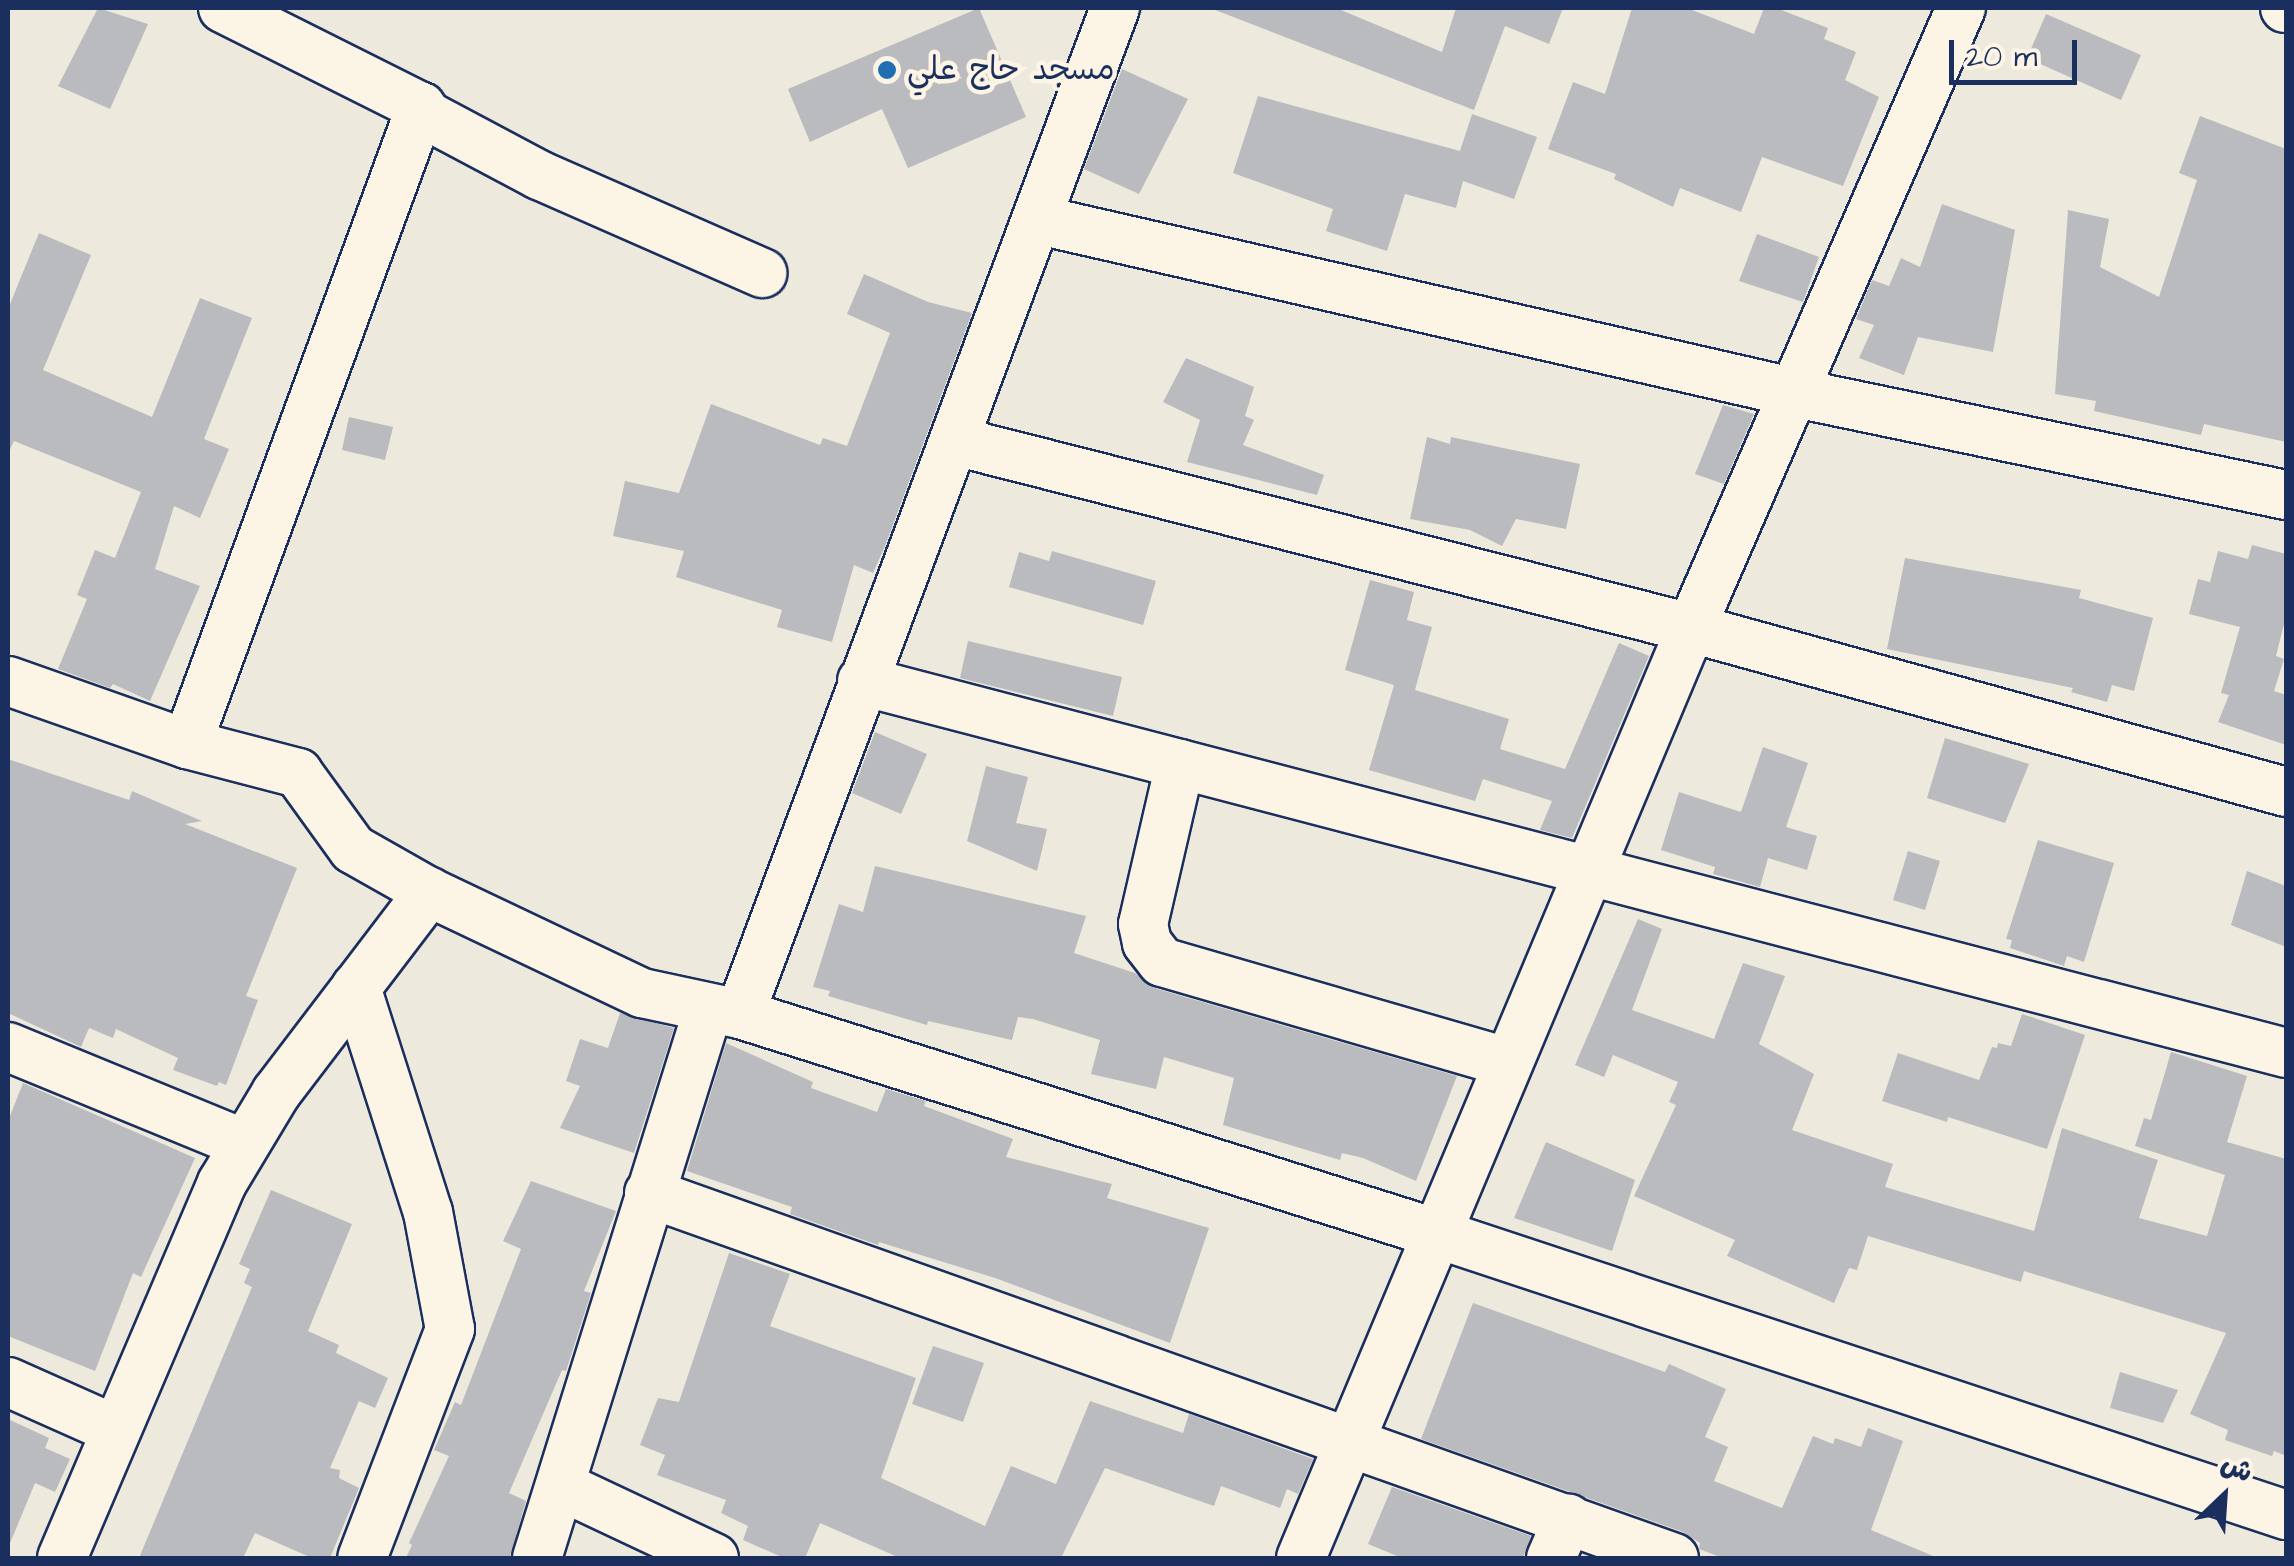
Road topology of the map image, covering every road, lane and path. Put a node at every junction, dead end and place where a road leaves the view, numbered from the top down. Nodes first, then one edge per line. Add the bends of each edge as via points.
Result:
1 (223, 8) edge
2 (1115, 8) edge
3 (1961, 8) edge
4 (421, 108) junction
5 (1039, 220) junction
6 (762, 273) dead end
7 (1796, 392) junction
8 (955, 441) junction
9 (2286, 494) edge
10 (1691, 628) junction
11 (8, 681) edge
12 (862, 681) junction
13 (188, 744) junction
14 (1180, 764) junction
15 (2286, 792) edge
16 (1589, 871) junction
17 (430, 892) junction
18 (356, 987) junction
19 (724, 1012) junction
20 (8, 1047) edge
21 (2286, 1053) edge
22 (1507, 1062) junction
23 (244, 1144) junction
24 (649, 1193) junction
25 (1435, 1233) junction
26 (8, 1382) edge
27 (116, 1430) junction
28 (1352, 1441) junction
29 (562, 1486) junction
30 (2286, 1515) edge
31 (1559, 1539) edge
32 (62, 1558) edge
33 (362, 1558) edge
34 (538, 1558) edge
35 (714, 1558) edge
36 (1301, 1558) edge
37 (1674, 1558) edge

1 - 4 street
2 - 5 street
3 - 7 street
4 - 6 street via 539,174
4 - 13 street
5 - 7 street
5 - 8 street
7 - 9 street
7 - 10 street
8 - 10 street
8 - 12 street
10 - 15 street
10 - 16 street
11 - 13 street
12 - 14 street
12 - 19 street
13 - 17 street via 298,773 353,848
14 - 16 street
14 - 22 street via 1143,924 1162,962
16 - 21 street
16 - 22 street
17 - 18 street
17 - 19 street via 642,993
18 - 23 street
18 - 33 street via 428,1212 450,1328
19 - 24 street
19 - 25 street
20 - 23 street
22 - 25 street
23 - 27 street
24 - 28 street
24 - 29 street
25 - 28 street
25 - 30 street
26 - 27 street
27 - 32 street
28 - 31 street
28 - 36 street
29 - 34 street
29 - 35 street
31 - 37 street

